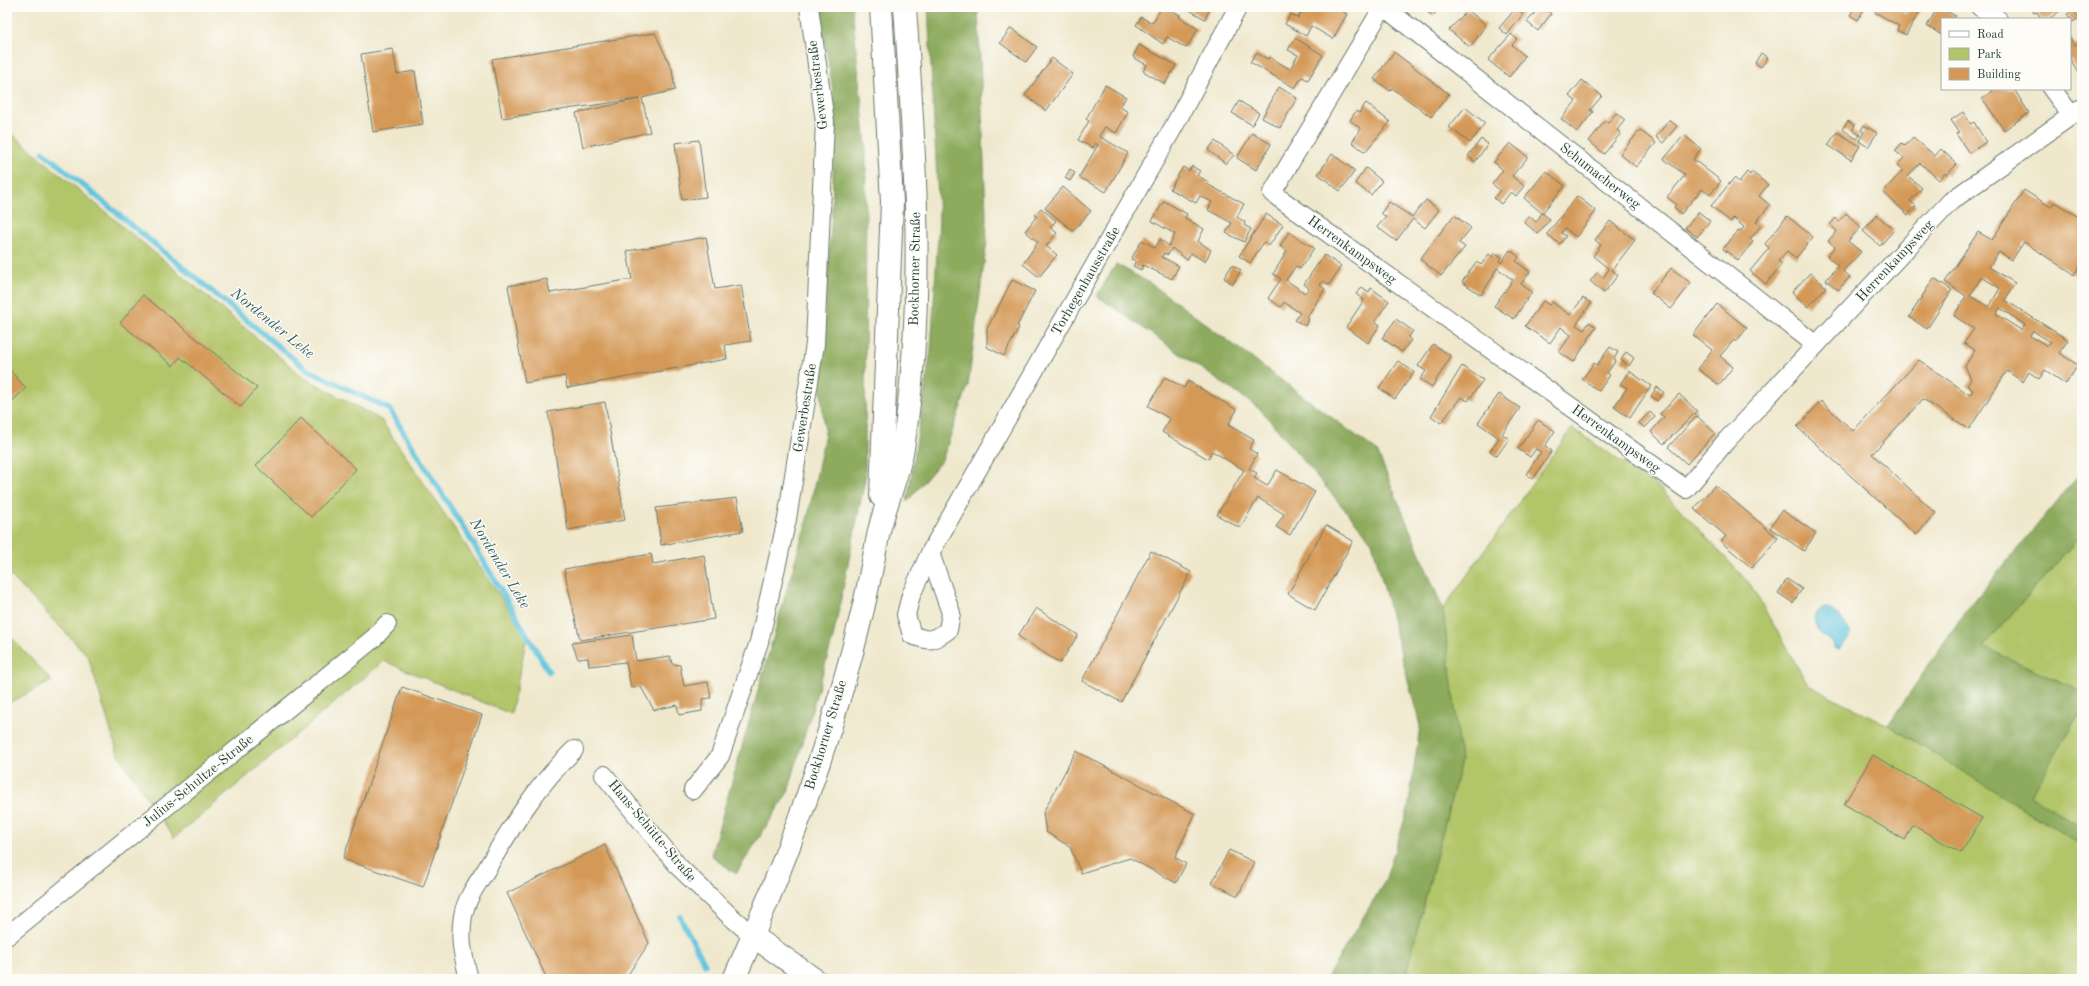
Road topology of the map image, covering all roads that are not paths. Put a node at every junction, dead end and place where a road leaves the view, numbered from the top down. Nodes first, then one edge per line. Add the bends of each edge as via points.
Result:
1 (809, 7) edge
2 (881, 7) edge
3 (906, 7) edge
4 (1238, 7) edge
5 (1384, 7) edge
6 (1980, 7) edge
7 (1996, 18) edge
8 (2053, 90) edge
9 (2077, 111) edge
10 (1816, 345) junction
11 (880, 528) junction
12 (930, 553) dead end
13 (387, 624) dead end
14 (574, 750) dead end
15 (604, 775) dead end
16 (693, 790) dead end
17 (7, 936) edge
18 (753, 936) junction
19 (470, 979) edge
20 (734, 979) edge
21 (814, 979) edge

1 - 16 street, Gewerbestraße via 825,122 815,344 787,519 759,642 720,756
2 - 11 main road, Bockhorner Straße via 892,202
3 - 11 main road, Bockhorner Straße via 916,204 917,286 902,451
4 - 12 street, Torhegenhausstraße via 1173,128
5 - 10 street, Schumacherweg
5 - 10 street, Herrenkampsweg via 1272,193 1686,489 1726,441
6 - 7 street
8 - 9 street
9 - 10 street, Herrenkampsweg via 1951,201
11 - 18 main road, Bockhorner Straße via 863,610 839,697 793,838
13 - 17 street, Julius-Schultze-Straße via 374,638
14 - 19 street via 548,777 507,833 470,896 463,915 460,944
15 - 18 street, Hans-Schütte-Straße via 679,867
18 - 20 main road, Bockhorner Straße
18 - 21 main road

